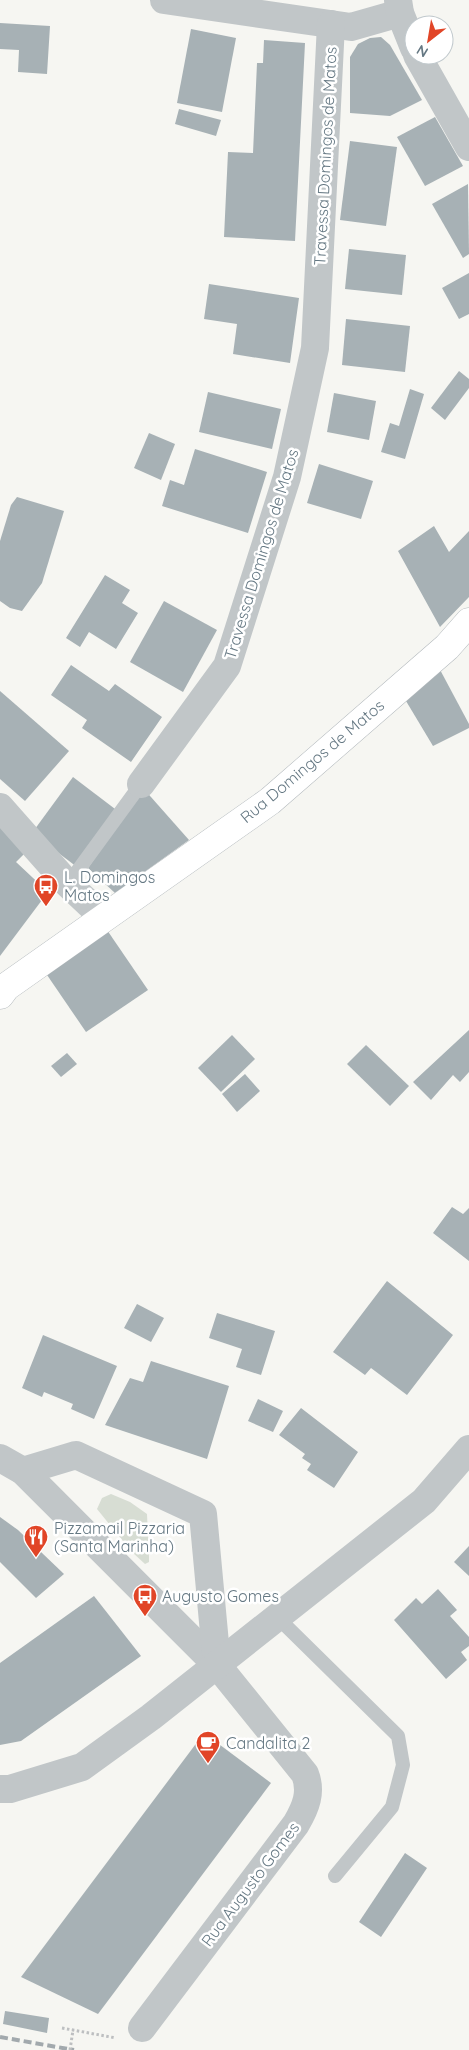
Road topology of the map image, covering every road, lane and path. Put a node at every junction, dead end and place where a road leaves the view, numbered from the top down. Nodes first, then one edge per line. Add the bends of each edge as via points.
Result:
1 (164, 0) edge
2 (399, 6) edge
3 (404, 20) edge
4 (331, 24) junction
5 (423, 65) edge
6 (469, 147) edge
7 (469, 622) edge
8 (141, 784) joint
9 (0, 807) edge
10 (68, 884) junction
11 (103, 917) junction
12 (2, 989) edge
13 (469, 1449) edge
14 (11, 1465) edge
15 (277, 1617) junction
16 (216, 1665) junction
17 (0, 1789) edge
18 (335, 1876) dead end
19 (62, 2028) dead end
20 (73, 2030) junction
21 (133, 2034) joint
22 (70, 2050) edge

1 - 4 street
2 - 3 street
2 - 4 street via 351,27
4 - 8 street, Travessa Domingos de Matos via 314,348 288,477 227,666
5 - 6 street
7 - 11 main road, Rua Domingos de Matos via 447,647 270,800
8 - 10 lane, Travessa Domingos de Matos
9 - 10 street
10 - 11 street
11 - 12 main road, Rua Domingos de Matos
13 - 15 street via 424,1501
14 - 16 street, Rua Augusto Gomes
14 - 16 street, Rua Augusto Gomes via 76,1455 203,1514
15 - 16 street
15 - 18 lane via 398,1736 403,1766 392,1807
16 - 17 street via 82,1767 10,1789
16 - 21 street, Rua Augusto Gomes via 305,1774 309,1785 308,1798 296,1824
19 - 20 path
20 - 21 path
20 - 22 path, bridge

